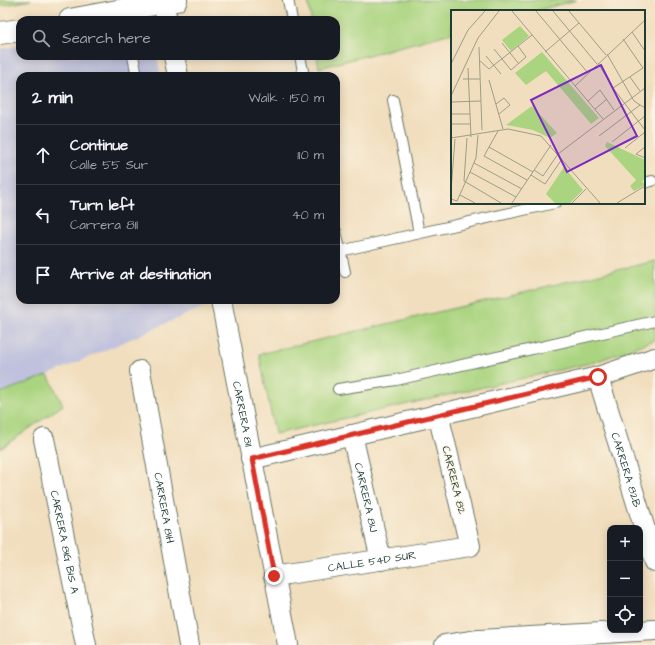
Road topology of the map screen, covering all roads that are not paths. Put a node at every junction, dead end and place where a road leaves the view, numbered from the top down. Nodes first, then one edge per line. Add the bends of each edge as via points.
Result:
1 (288, 0) edge
2 (167, 6) edge
3 (119, 10) edge
4 (90, 16) edge
5 (291, 16) edge
6 (16, 31) edge
7 (0, 33) edge
8 (134, 60) edge
9 (175, 60) edge
10 (301, 60) edge
11 (136, 72) edge
12 (177, 72) edge
13 (303, 72) edge
14 (393, 100) dead end
15 (550, 204) edge
16 (420, 233) junction
17 (340, 251) joint
18 (345, 272) dead end
19 (222, 304) edge
20 (655, 321) edge
21 (655, 358) edge
22 (140, 371) dead end
23 (598, 377) junction
24 (338, 389) dead end
25 (438, 414) junction
26 (352, 435) junction
27 (44, 439) dead end
28 (252, 459) junction
29 (649, 519) edge
30 (470, 546) joint
31 (381, 560) junction
32 (655, 562) edge
33 (274, 576) junction
34 (655, 630) edge
35 (86, 645) edge
36 (189, 645) edge
37 (288, 645) edge
38 (445, 645) edge

1 - 5 lane
2 - 3 street
3 - 4 street
6 - 7 street
8 - 11 lane
9 - 12 street
10 - 13 lane
14 - 16 lane
15 - 16 lane
16 - 17 lane
17 - 18 lane
19 - 28 street, CARRERA 81I
20 - 24 lane via 396,380
21 - 23 street
22 - 36 street, CARRERA 81H
23 - 25 street
23 - 29 street, CARRERA 82B
25 - 26 street
25 - 30 street, CARRERA 82
26 - 28 street
26 - 31 street, CARRERA 81J
27 - 35 street, CARRERA 81G BIS A
28 - 33 street, CARRERA 81I
29 - 32 street, CARRERA 82B
30 - 31 street, CALLE 54D SUR
31 - 33 street, CALLE 54D SUR
33 - 37 street, CARRERA 81I
34 - 38 street via 479,640

